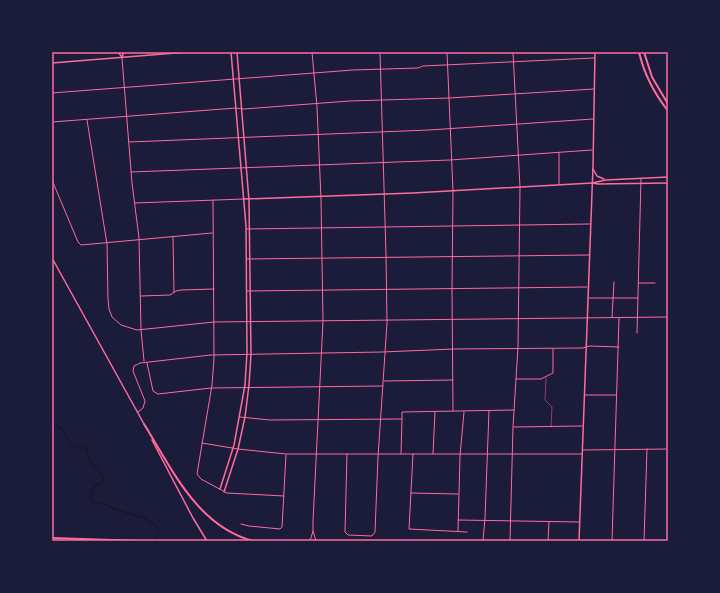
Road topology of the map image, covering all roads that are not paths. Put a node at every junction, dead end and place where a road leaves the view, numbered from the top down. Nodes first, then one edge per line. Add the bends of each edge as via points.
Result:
1 (118, 52) edge
2 (124, 52) edge
3 (188, 52) edge
4 (231, 52) edge
5 (236, 52) edge
6 (312, 52) edge
7 (380, 52) edge
8 (447, 52) edge
9 (513, 52) edge
10 (595, 52) edge
11 (639, 52) edge
12 (644, 52) edge
13 (122, 57) junction
14 (595, 58) junction
15 (514, 62) junction
16 (52, 63) edge
17 (448, 65) junction
18 (380, 69) junction
19 (314, 73) junction
20 (239, 79) junction
21 (234, 80) junction
22 (124, 88) junction
23 (594, 89) junction
24 (52, 93) edge
25 (515, 93) junction
26 (449, 98) junction
27 (381, 101) junction
28 (316, 104) junction
29 (668, 104) edge
30 (236, 108) junction
31 (242, 109) junction
32 (668, 111) edge
33 (127, 116) junction
34 (594, 119) junction
35 (87, 120) junction
36 (52, 122) edge
37 (517, 124) junction
38 (450, 129) junction
39 (382, 132) junction
40 (318, 134) junction
41 (244, 137) junction
42 (239, 138) junction
43 (129, 142) junction
44 (593, 150) junction
45 (559, 153) junction
46 (519, 155) junction
47 (452, 160) junction
48 (384, 163) junction
49 (319, 166) junction
50 (593, 166) junction
51 (242, 168) junction
52 (247, 168) junction
53 (131, 172) junction
54 (668, 177) edge
55 (641, 178) junction
56 (52, 180) edge
57 (606, 180) junction
58 (592, 183) junction
59 (668, 183) edge
60 (641, 184) junction
61 (558, 185) junction
62 (520, 187) junction
63 (453, 191) junction
64 (385, 194) junction
65 (321, 196) junction
66 (244, 199) junction
67 (249, 199) junction
68 (212, 200) junction
69 (134, 203) junction
70 (590, 224) junction
71 (453, 225) junction
72 (519, 225) junction
73 (386, 226) junction
74 (322, 227) junction
75 (246, 229) junction
76 (250, 229) junction
77 (213, 233) junction
78 (173, 236) junction
79 (139, 240) junction
80 (107, 244) junction
81 (589, 255) junction
82 (519, 256) junction
83 (386, 257) junction
84 (452, 257) junction
85 (52, 258) edge
86 (322, 258) junction
87 (247, 260) junction
88 (251, 260) junction
89 (614, 282) dead end
90 (638, 283) junction
91 (655, 283) dead end
92 (518, 287) junction
93 (588, 287) junction
94 (452, 288) junction
95 (214, 289) junction
96 (386, 289) junction
97 (323, 290) junction
98 (247, 291) junction
99 (251, 291) junction
100 (174, 292) junction
101 (140, 296) junction
102 (588, 298) junction
103 (613, 298) junction
104 (638, 298) junction
105 (638, 317) junction
106 (668, 317) edge
107 (587, 318) junction
108 (612, 318) junction
109 (619, 318) junction
110 (452, 319) junction
111 (518, 319) junction
112 (387, 320) junction
113 (323, 321) junction
114 (214, 322) junction
115 (248, 322) junction
116 (251, 322) junction
117 (141, 330) junction
118 (638, 333) dead end
119 (619, 346) junction
120 (586, 347) junction
121 (518, 349) junction
122 (554, 349) junction
123 (452, 350) junction
124 (386, 352) junction
125 (323, 353) junction
126 (247, 354) junction
127 (251, 354) junction
128 (214, 355) junction
129 (144, 362) junction
130 (147, 362) junction
131 (546, 376) junction
132 (516, 379) junction
133 (452, 380) junction
134 (384, 381) junction
135 (383, 386) junction
136 (320, 387) junction
137 (211, 388) junction
138 (245, 388) junction
139 (249, 388) junction
140 (585, 395) junction
141 (617, 395) junction
142 (514, 410) junction
143 (453, 411) junction
144 (464, 411) junction
145 (489, 411) junction
146 (137, 412) junction
147 (435, 412) junction
148 (240, 416) junction
149 (245, 417) junction
150 (380, 419) junction
151 (402, 419) junction
152 (318, 420) junction
153 (144, 424) junction
154 (583, 426) junction
155 (513, 427) junction
156 (551, 427) junction
157 (202, 443) junction
158 (233, 448) junction
159 (238, 449) junction
160 (647, 449) junction
161 (668, 449) edge
162 (583, 450) junction
163 (615, 450) junction
164 (286, 454) junction
165 (316, 454) junction
166 (347, 454) junction
167 (378, 454) junction
168 (401, 454) junction
169 (413, 454) junction
170 (432, 454) junction
171 (461, 454) junction
172 (487, 454) junction
173 (512, 454) junction
174 (582, 454) junction
175 (220, 490) junction
176 (224, 492) junction
177 (410, 493) junction
178 (459, 494) junction
179 (284, 496) junction
180 (458, 520) junction
181 (485, 520) junction
182 (510, 520) junction
183 (549, 521) junction
184 (580, 522) junction
185 (241, 524) dead end
186 (313, 531) junction
187 (458, 531) junction
188 (467, 532) dead end
189 (52, 538) edge
190 (484, 540) edge
191 (141, 541) edge
192 (207, 541) edge
193 (253, 541) edge
194 (310, 541) edge
195 (316, 541) edge
196 (510, 541) edge
197 (548, 541) edge
198 (579, 541) edge
199 (612, 541) edge
200 (644, 541) edge

1 - 13 street
2 - 13 street
3 - 13 street
4 - 21 street
5 - 20 street
6 - 19 street
7 - 18 street
8 - 17 street
9 - 15 street
10 - 14 street
11 - 32 highway via 650,84
12 - 29 highway via 654,80
13 - 16 street
13 - 22 street
14 - 15 street
14 - 23 street
15 - 17 street
15 - 25 street
17 - 18 street
17 - 26 street
18 - 19 street
18 - 27 street
19 - 20 street
19 - 28 street
20 - 21 street
20 - 31 street
21 - 22 street
21 - 30 street
22 - 24 street
22 - 33 street
23 - 25 street
23 - 34 street
25 - 26 street
25 - 37 street
26 - 27 street
26 - 38 street
27 - 28 street
27 - 39 street
28 - 31 street
28 - 40 street
30 - 31 street
30 - 33 street
30 - 42 street
31 - 41 street
33 - 35 street
33 - 43 street
34 - 37 street
34 - 44 street
35 - 36 street
35 - 80 street
37 - 38 street
37 - 46 street
38 - 39 street
38 - 47 street
39 - 40 street
39 - 48 street
40 - 41 street
40 - 49 street
41 - 42 street
41 - 52 street
42 - 43 street
42 - 51 street
43 - 53 street
44 - 45 street
44 - 50 street
45 - 46 street
45 - 61 street
46 - 47 street
46 - 62 street
47 - 48 street
47 - 63 street
48 - 49 street
48 - 64 street
49 - 52 street
49 - 65 street
50 - 57 street via 597,176
50 - 58 street
51 - 52 street
51 - 53 street
51 - 66 street
52 - 67 street
53 - 69 street
54 - 55 street
55 - 57 street
55 - 60 street
56 - 80 street via 78,242 85,246
57 - 58 street
58 - 60 street
58 - 61 street
58 - 70 street
59 - 60 street
60 - 90 street
61 - 62 street
62 - 63 street
62 - 72 street
63 - 64 street
63 - 71 street
64 - 65 street
64 - 73 street
65 - 67 street
65 - 74 street
66 - 67 street
66 - 68 street
66 - 75 street
67 - 76 street
68 - 69 street
68 - 77 street
69 - 79 street
70 - 72 street
70 - 81 street
71 - 72 street
71 - 73 street
71 - 84 street
72 - 82 street
73 - 74 street
73 - 83 street
74 - 76 street
74 - 86 street
75 - 76 street
75 - 87 street
76 - 88 street
77 - 78 street
77 - 95 street
78 - 79 street
78 - 100 street
79 - 80 street
79 - 101 street
80 - 117 street via 110,313 121,325 131,330
81 - 82 street
81 - 93 street
82 - 84 street
82 - 92 street
83 - 84 street
83 - 86 street
83 - 96 street
84 - 94 street
85 - 146 street
86 - 88 street
86 - 97 street
87 - 88 street
87 - 98 street
88 - 99 street
89 - 103 street
90 - 91 street
90 - 104 street
92 - 93 street
92 - 94 street
92 - 111 street
93 - 102 street
94 - 96 street
94 - 110 street
95 - 100 street
95 - 114 street
96 - 97 street
96 - 112 street
97 - 99 street
97 - 113 street
98 - 99 street
98 - 115 street
99 - 116 street
100 - 101 street via 170,295
101 - 117 street
102 - 103 street
102 - 107 street
103 - 104 street
103 - 108 street
104 - 105 street
105 - 106 street
105 - 109 street
105 - 118 street
107 - 108 street
107 - 111 street
107 - 120 street
108 - 109 street
109 - 119 street
110 - 111 street
110 - 112 street
110 - 123 street
111 - 121 street
112 - 113 street
112 - 124 street
113 - 116 street
113 - 125 street
114 - 115 street
114 - 117 street
114 - 128 street
115 - 116 street
115 - 126 street
116 - 127 street
117 - 129 street
119 - 120 street
119 - 141 street
120 - 122 street
120 - 140 street
121 - 122 street
121 - 123 street
121 - 132 street
122 - 131 street via 553,373
123 - 124 street
123 - 133 street
124 - 125 street
124 - 134 street
125 - 127 street
125 - 136 street
126 - 127 street
126 - 128 street
126 - 138 street
127 - 139 street
128 - 130 street
128 - 137 street
129 - 130 street
129 - 146 street via 137,364 134,369 145,401 143,408
130 - 137 street via 152,388 158,394
131 - 132 street via 541,379
131 - 156 lane via 545,400 552,407
132 - 142 street
133 - 134 street
133 - 143 street
134 - 135 street
135 - 136 street
135 - 150 street
136 - 139 street
136 - 152 street
137 - 138 street
137 - 157 street
138 - 139 street
138 - 148 street
139 - 149 street
140 - 141 street
140 - 154 street
141 - 163 street
142 - 145 street
142 - 155 street
143 - 144 street
143 - 147 street
144 - 145 street
144 - 171 street
145 - 172 street
146 - 153 street
147 - 151 street via 402,412
147 - 170 street
148 - 149 street
148 - 158 street
149 - 152 street via 266,420
149 - 159 street
150 - 151 street
150 - 152 street
150 - 167 street
151 - 168 street
152 - 165 street
153 - 192 street
153 - 193 highway via 180,484 194,502 223,528
154 - 156 street
154 - 162 street
155 - 156 street
155 - 173 street
157 - 158 street
157 - 175 street via 198,476
158 - 159 street
158 - 175 street
159 - 164 street
159 - 176 street
160 - 161 street
160 - 163 street
160 - 200 street
162 - 163 street
162 - 174 street
163 - 199 street
164 - 165 street
164 - 179 street
165 - 166 street
165 - 186 street
166 - 167 street
166 - 167 street via 345,532 347,535 359,536 374,534
167 - 168 street
168 - 169 street
169 - 170 street
169 - 177 street
170 - 171 street
171 - 172 street
171 - 178 street
172 - 173 street
172 - 181 street
173 - 174 street
173 - 182 street
174 - 184 street
175 - 176 street
176 - 179 street
177 - 178 street
177 - 187 street via 409,529
178 - 180 street
179 - 185 street via 282,528
180 - 181 street
180 - 187 street
181 - 182 street
181 - 190 street
182 - 183 street
182 - 196 street
183 - 184 street
183 - 197 street
184 - 198 street
186 - 194 street
186 - 195 street
187 - 188 street
189 - 191 highway

